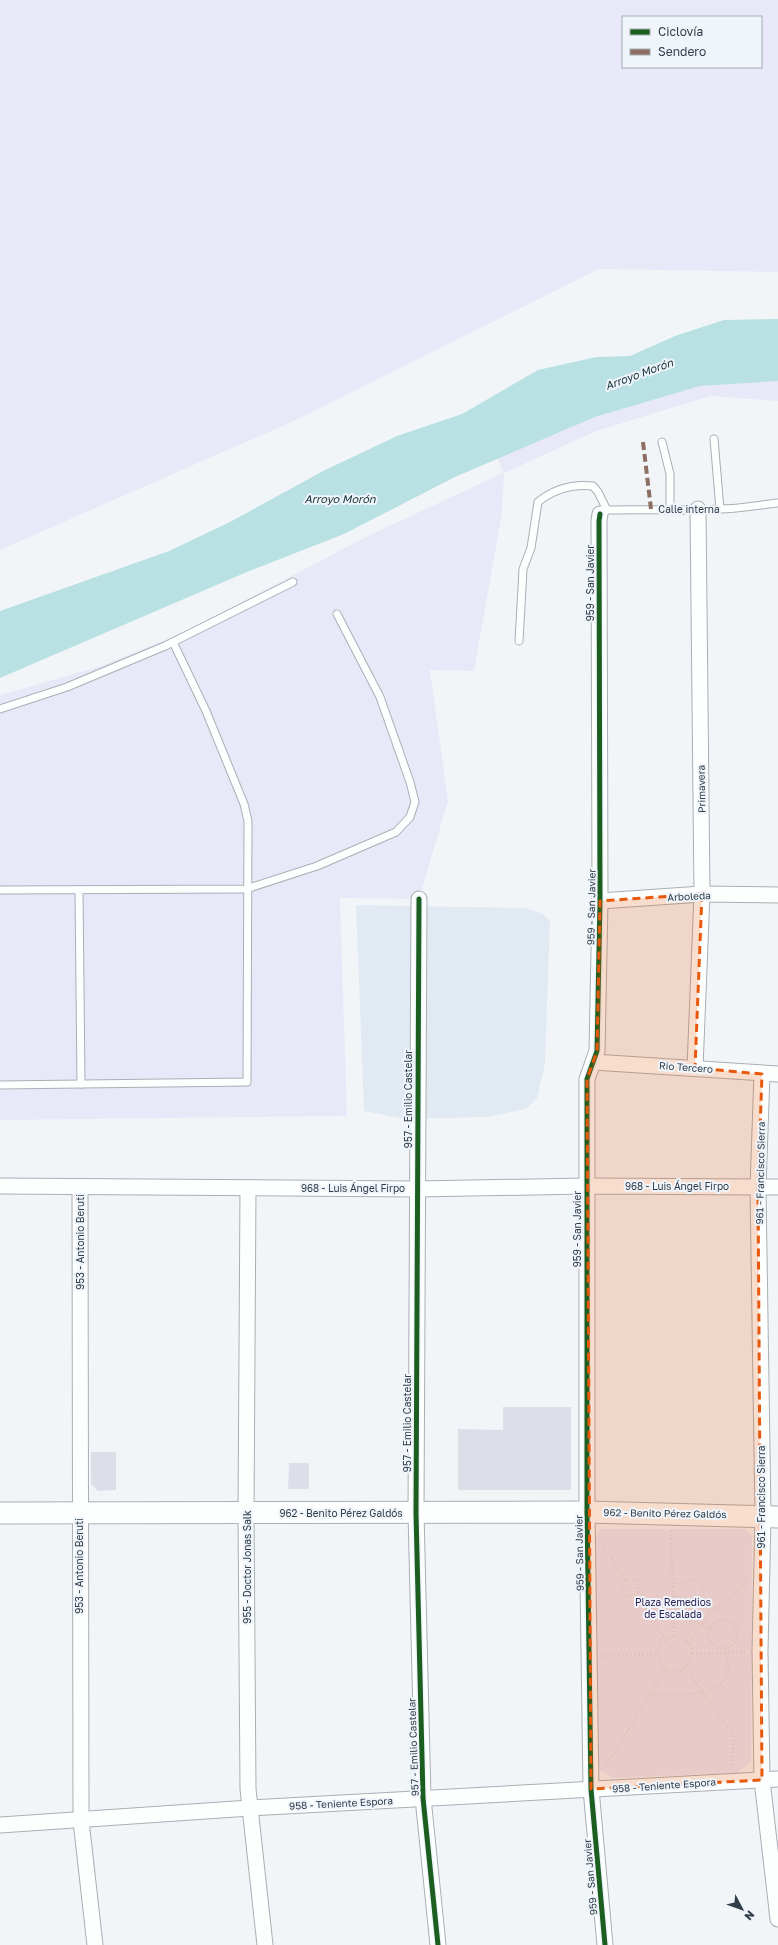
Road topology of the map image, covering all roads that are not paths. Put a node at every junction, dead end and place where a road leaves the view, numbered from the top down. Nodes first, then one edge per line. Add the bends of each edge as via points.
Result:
1 (714, 439) dead end
2 (662, 442) dead end
3 (778, 503) edge
4 (698, 509) junction
5 (720, 509) junction
6 (670, 510) junction
7 (604, 512) junction
8 (292, 582) dead end
9 (337, 614) dead end
10 (173, 642) junction
11 (519, 642) dead end
12 (0, 709) edge
13 (246, 889) junction
14 (0, 890) edge
15 (79, 890) junction
16 (702, 894) junction
17 (778, 895) edge
18 (419, 899) dead end
19 (600, 901) junction
20 (593, 1062) junction
21 (695, 1068) junction
22 (762, 1074) junction
23 (778, 1074) edge
24 (81, 1084) junction
25 (0, 1085) edge
26 (0, 1186) edge
27 (586, 1186) junction
28 (80, 1187) junction
29 (758, 1187) junction
30 (778, 1187) edge
31 (248, 1188) junction
32 (416, 1189) junction
33 (0, 1513) edge
34 (79, 1513) junction
35 (416, 1513) junction
36 (246, 1514) junction
37 (770, 1516) edge
38 (587, 1517) junction
39 (778, 1779) edge
40 (762, 1780) junction
41 (598, 1789) junction
42 (423, 1798) junction
43 (250, 1808) junction
44 (81, 1821) junction
45 (0, 1826) edge
46 (778, 1919) edge
47 (95, 1945) edge
48 (265, 1945) edge
49 (438, 1945) edge
50 (605, 1945) edge

1 - 5 lane
2 - 6 lane via 670,474
3 - 5 lane, Calle interna
4 - 5 lane, Calle interna
4 - 6 lane, Calle interna
4 - 16 street, Primavera
6 - 7 lane, Calle interna via 651,508
7 - 11 lane via 598,492 593,486 583,485 558,490 538,502 531,548 523,569
7 - 19 street, 959 - San Javier via 599,521
8 - 10 lane
9 - 13 lane via 380,697 415,802 410,817 396,832 317,866
10 - 12 lane via 67,687
10 - 13 lane via 206,711 244,804 248,821
13 - 15 lane
13 - 24 lane via 247,1082
14 - 15 lane
15 - 24 lane
16 - 17 street, Arboleda
16 - 19 street, Arboleda
16 - 21 street, Primavera
18 - 32 street, 957 - Emilio Castelar
19 - 20 street, 959 - San Javier via 597,1051
20 - 21 street, Rio Tercero
20 - 27 street, 959 - San Javier via 587,1079
21 - 22 street, Rio Tercero
22 - 23 street, Rio Tercero
22 - 29 street, 961 - Francisco Sierra
24 - 25 lane
26 - 28 street, 968 - Luis Ángel Firpo
27 - 29 street, 968 - Luis Ángel Firpo
27 - 32 street, 968 - Luis Ángel Firpo
27 - 38 street, 959 - San Javier
28 - 31 street, 968 - Luis Ángel Firpo
28 - 34 street, 953 - Antonio Beruti
29 - 30 street, 968 - Luis Ángel Firpo
29 - 37 street, 961 - Francisco Sierra
31 - 32 street, 968 - Luis Ángel Firpo
31 - 36 street, 955 - Doctor Jonas Salk
32 - 35 street, 957 - Emilio Castelar
33 - 34 main road, 962 - Benito Pérez Galdós
34 - 36 main road, 962 - Benito Pérez Galdós
34 - 44 street, 953 - Antonio Beruti
35 - 36 main road, 962 - Benito Pérez Galdós
35 - 38 main road, 962 - Benito Pérez Galdós
35 - 42 street, 957 - Emilio Castelar
36 - 43 street, 955 - Doctor Jonas Salk
37 - 38 main road, 962 - Benito Pérez Galdós via 670,1513
37 - 40 street, 961 - Francisco Sierra via 761,1562
38 - 41 street, 959 - San Javier via 590,1656
39 - 40 street, 958 - Teniente Espora
40 - 41 street, 958 - Teniente Espora
40 - 46 street, 961 - Francisco Sierra
41 - 42 street, 958 - Teniente Espora
41 - 50 street, 959 - San Javier
42 - 43 street, 958 - Teniente Espora
42 - 49 street, 957 - Emilio Castelar
43 - 44 street, 958 - Teniente Espora
43 - 48 street, 955 - Doctor Jonas Salk
44 - 45 street, 958 - Teniente Espora
44 - 47 street, 953 - Antonio Beruti

